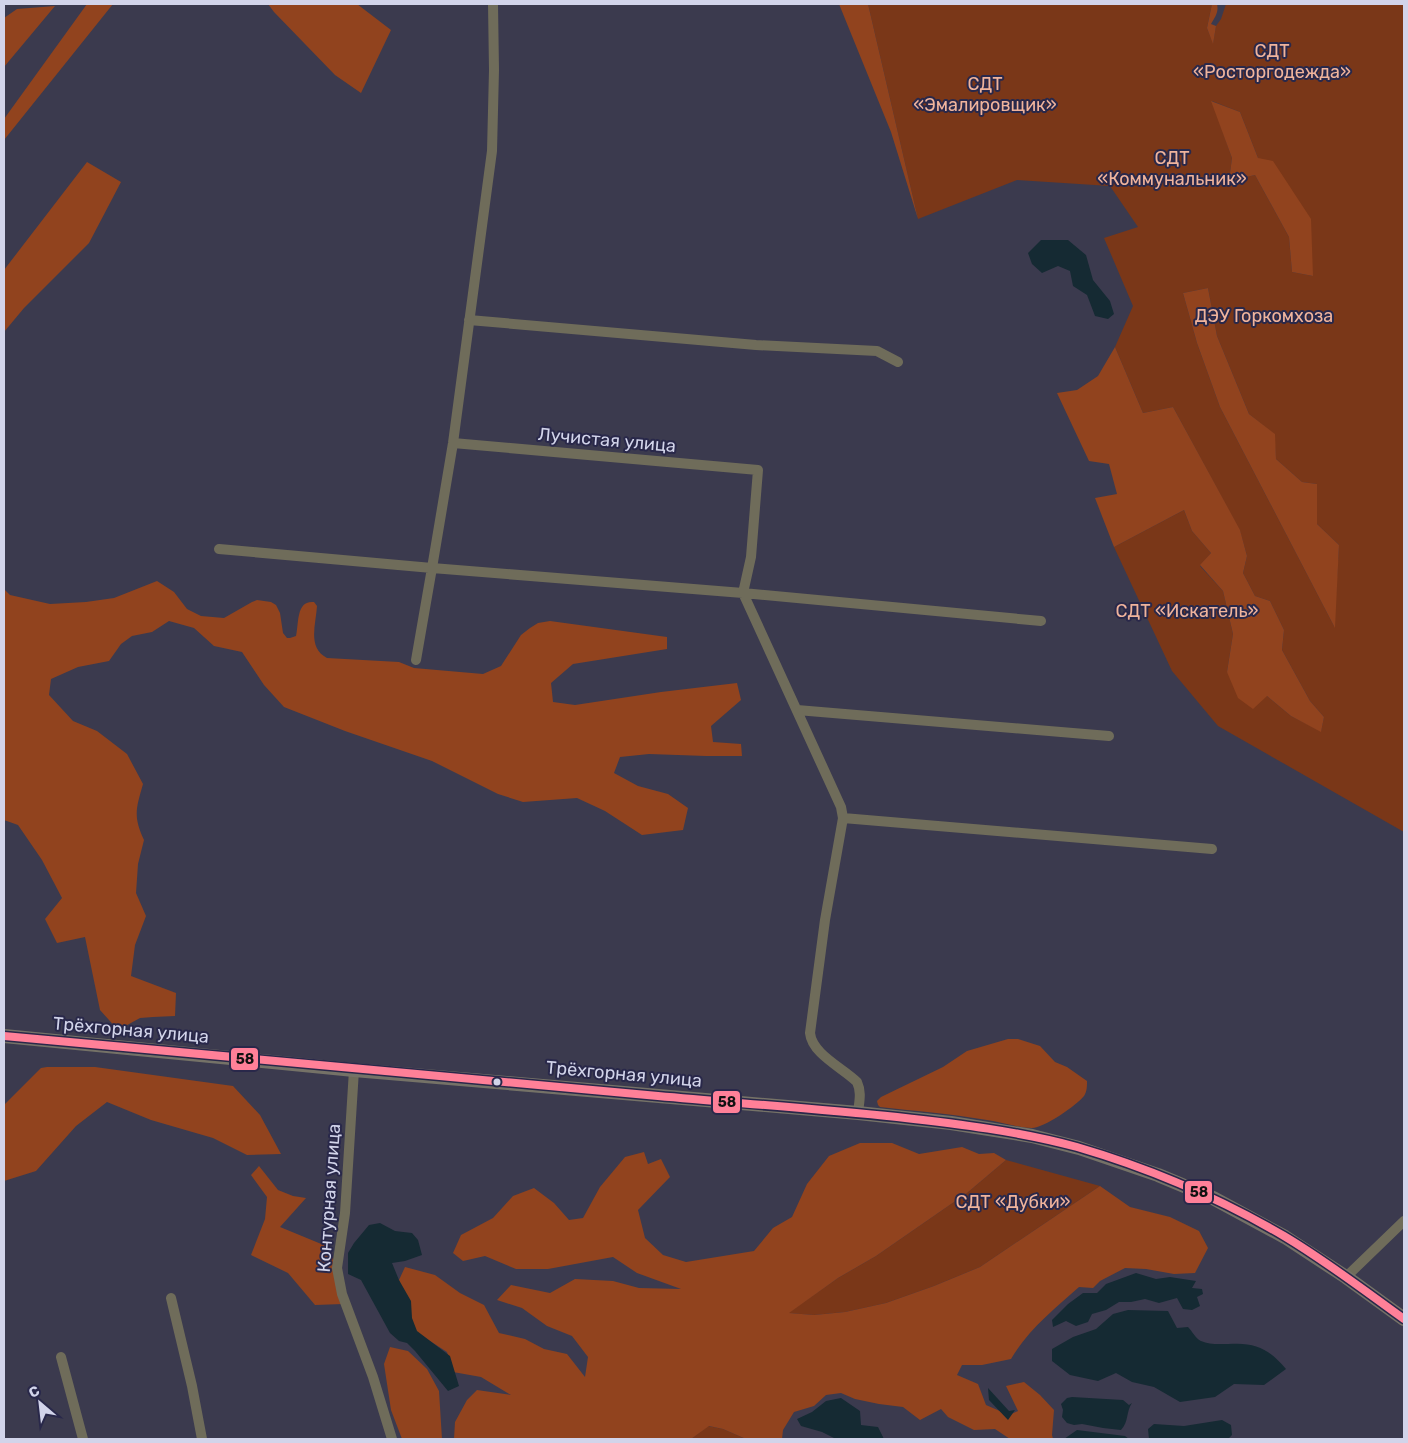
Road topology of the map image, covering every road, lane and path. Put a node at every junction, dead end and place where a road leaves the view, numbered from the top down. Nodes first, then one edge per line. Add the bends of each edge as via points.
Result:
1 (493, 4) edge
2 (469, 320) junction
3 (898, 362) dead end
4 (453, 443) junction
5 (218, 549) dead end
6 (432, 568) junction
7 (744, 593) junction
8 (1041, 621) dead end
9 (416, 660) dead end
10 (796, 710) junction
11 (1110, 736) dead end
12 (843, 818) junction
13 (1212, 849) dead end
14 (4, 1036) edge
15 (354, 1070) junction
16 (858, 1113) junction
17 (1404, 1221) edge
18 (1346, 1277) junction
19 (171, 1298) dead end
20 (1404, 1319) edge
21 (61, 1357) dead end
22 (83, 1439) edge
23 (202, 1439) edge
24 (392, 1439) edge

1 - 2 street via 492,152
2 - 3 street via 756,345 877,351
2 - 4 street
4 - 6 street
4 - 7 street, Лучистая улица via 758,470 751,557
5 - 6 street
6 - 7 street
6 - 9 street
7 - 8 street
7 - 10 street
10 - 11 street
10 - 12 street via 841,807
12 - 13 street
12 - 16 street via 810,1032 817,1050 857,1082 860,1089
14 - 15 highway, Трёхгорная улица
15 - 16 highway, Трёхгорная улица
15 - 24 street, Контурная улица via 345,1213 337,1268 342,1294
16 - 18 highway, Трёхгорная улица via 985,1128 1079,1148 1213,1198 1285,1237
17 - 18 street
18 - 20 highway, Трёхгорная улица
19 - 23 street
21 - 22 street

